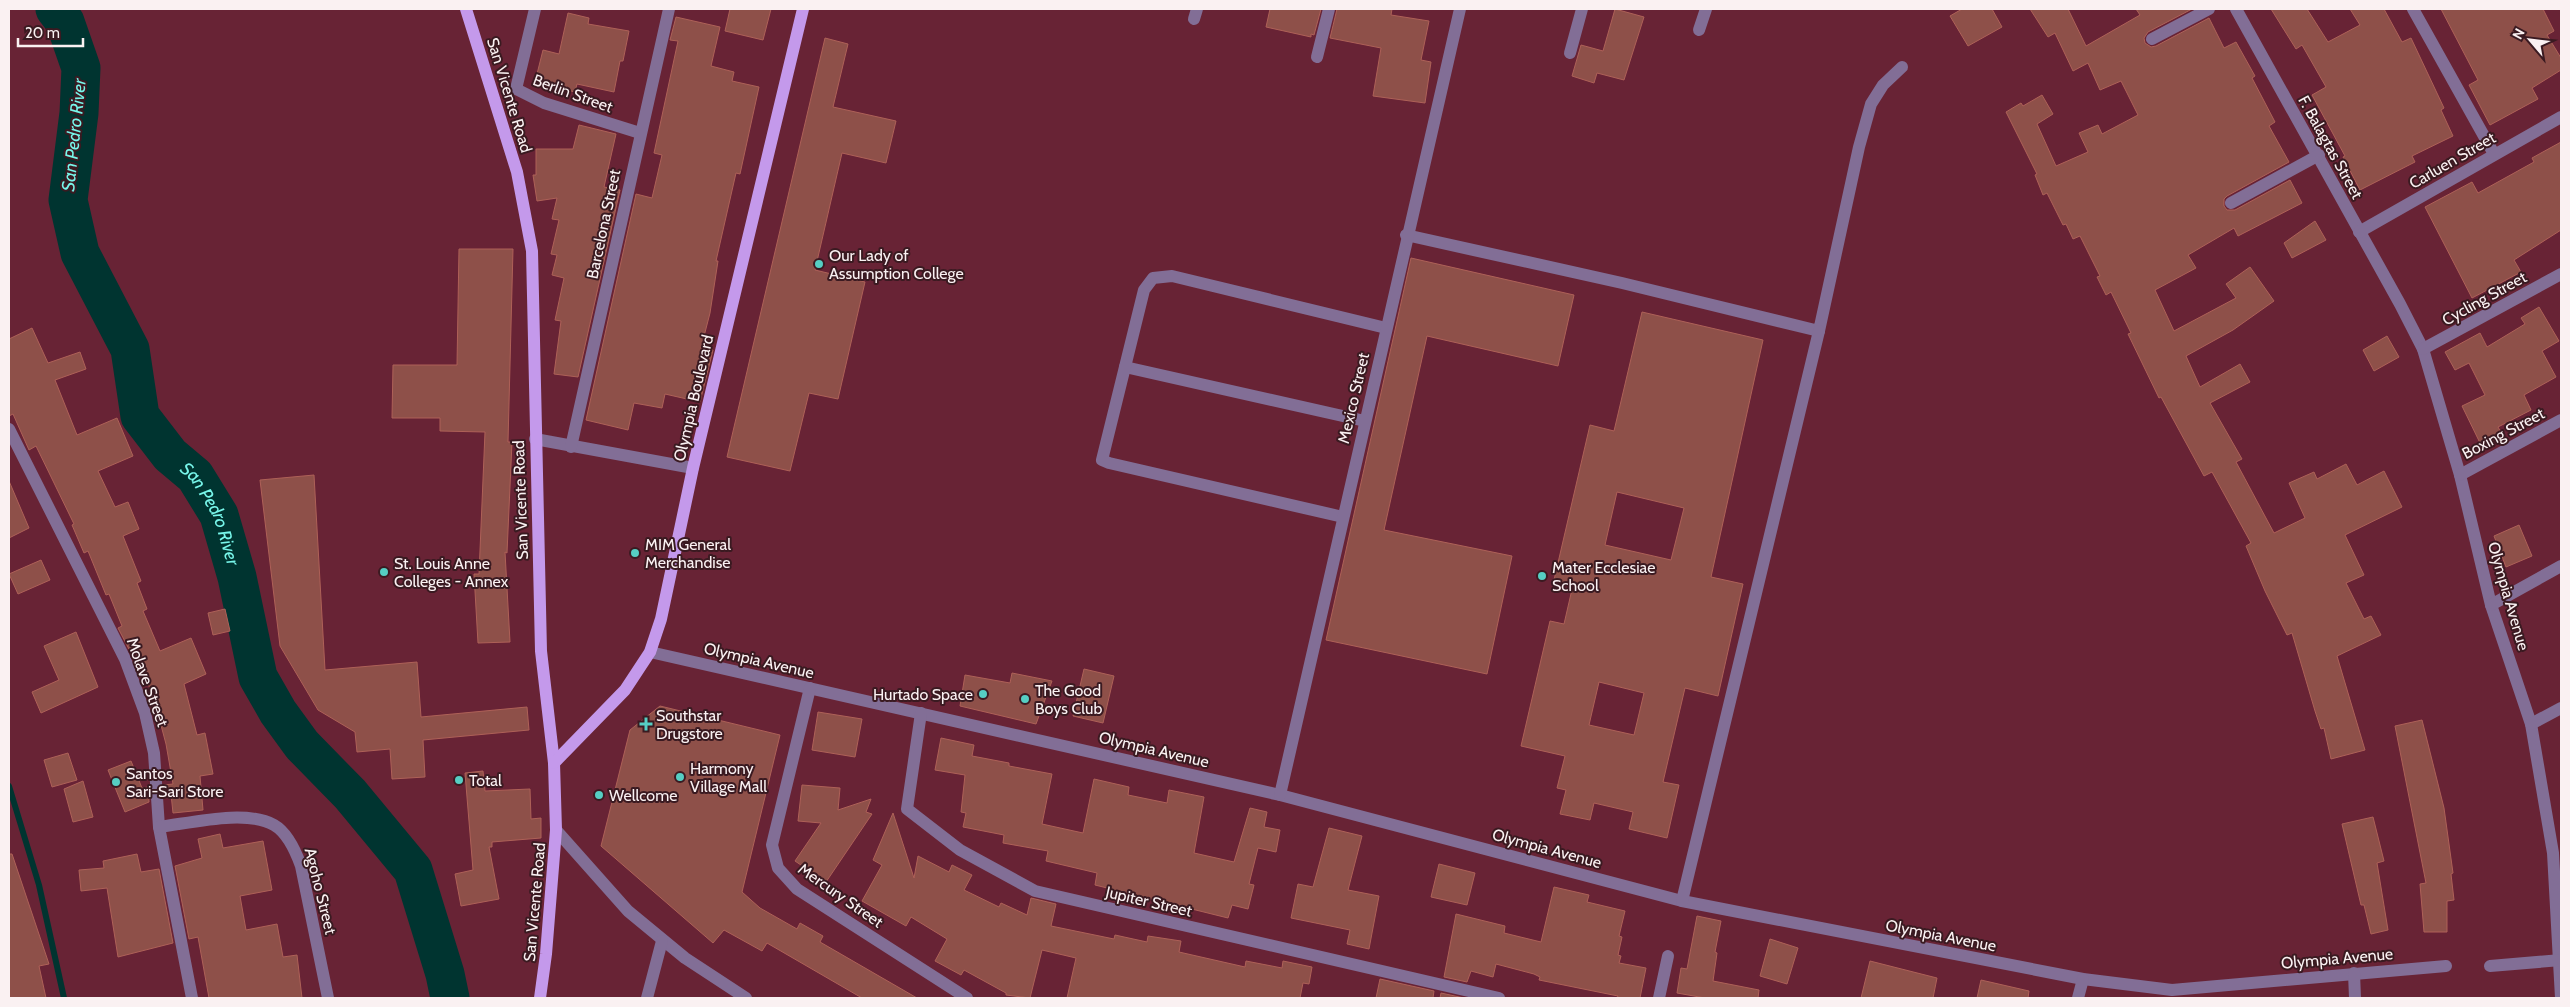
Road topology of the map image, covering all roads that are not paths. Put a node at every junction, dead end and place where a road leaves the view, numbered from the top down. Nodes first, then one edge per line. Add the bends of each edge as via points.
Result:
1 (466, 9) edge
2 (535, 9) edge
3 (668, 9) edge
4 (802, 9) edge
5 (1329, 9) edge
6 (1460, 9) edge
7 (1582, 9) edge
8 (1706, 9) edge
9 (2209, 9) edge
10 (2236, 9) edge
11 (2413, 9) edge
12 (1699, 30) dead end
13 (2152, 39) dead end
14 (1570, 53) dead end
15 (1317, 57) dead end
16 (1902, 67) dead end
17 (2561, 117) edge
18 (640, 133) junction
19 (2494, 154) junction
20 (2318, 155) junction
21 (2230, 202) dead end
22 (2359, 232) junction
23 (1406, 236) junction
24 (2561, 274) edge
25 (2398, 300) joint
26 (1386, 328) junction
27 (1819, 331) junction
28 (2423, 350) junction
29 (1125, 368) junction
30 (2561, 420) edge
31 (1365, 421) junction
32 (9, 429) edge
33 (535, 439) junction
34 (571, 447) junction
35 (693, 468) junction
36 (2460, 475) junction
37 (1343, 516) junction
38 (2561, 566) edge
39 (2491, 605) junction
40 (650, 652) junction
41 (810, 688) junction
42 (2561, 708) edge
43 (921, 713) junction
44 (2531, 724) junction
45 (554, 763) junction
46 (1280, 795) junction
47 (159, 827) junction
48 (556, 830) junction
49 (2557, 851) edge
50 (1682, 901) junction
51 (662, 941) junction
52 (1668, 956) dead end
53 (2561, 960) edge
54 (2446, 966) dead end
55 (2490, 966) dead end
56 (2354, 973) junction
57 (2083, 979) junction
58 (192, 998) edge
59 (328, 998) edge
60 (540, 998) edge
61 (647, 998) edge
62 (746, 998) edge
63 (967, 998) edge
64 (1499, 998) edge
65 (1659, 998) edge
66 (2078, 998) edge
67 (2355, 998) edge
68 (2561, 998) edge

1 - 33 main road, San Vicente Road via 517,172 532,251
2 - 18 street, Berlin Street via 516,89 544,103
3 - 18 street, Barcelona Street
4 - 35 main road, Olympia Boulevard
5 - 15 street
6 - 23 street, Mexico Street
7 - 14 street
8 - 12 street
9 - 13 street
10 - 20 street, F. Balagtas Street
11 - 19 street
16 - 27 street via 1883,85 1871,104
17 - 19 street, Carluen Street
18 - 34 street, Barcelona Street
19 - 22 street, Carluen Street
20 - 21 street
20 - 22 street, F. Balagtas Street
22 - 25 street, F. Balagtas Street
23 - 26 street, Mexico Street
23 - 27 street via 1622,283
24 - 28 street, Cycling Street
25 - 28 street, Olympia Avenue
26 - 29 street via 1172,276 1153,278 1144,290
26 - 31 street, Mexico Street
27 - 50 street
28 - 36 street, Olympia Avenue
29 - 31 street
29 - 37 street via 1102,460
30 - 36 street, Boxing Street
31 - 37 street, Mexico Street
32 - 47 street, Molave Street via 125,659 145,713 154,753
33 - 34 street
33 - 45 main road, San Vicente Road via 541,651
34 - 35 street
35 - 40 main road, Olympia Boulevard via 661,619
36 - 39 street, Olympia Avenue
37 - 46 street, Mexico Street
38 - 39 street
39 - 44 street, Olympia Avenue
40 - 41 street, Olympia Avenue
40 - 45 main road, Olympia Boulevard via 625,690
41 - 43 street, Olympia Avenue
41 - 63 street, Mercury Street via 772,845 778,868 797,888
42 - 44 street
43 - 46 street, Olympia Avenue
43 - 64 street, Jupiter Street via 906,808 960,850 1035,891
44 - 49 street, Olympia Avenue
45 - 48 main road, San Vicente Road
46 - 50 street, Olympia Avenue
47 - 58 street, Molave Street
47 - 59 street, Agoho Street via 249,817 275,825 294,846 301,866
48 - 51 street via 628,911
48 - 60 main road, San Vicente Road
49 - 53 street, Olympia Avenue
50 - 57 street, Olympia Avenue
51 - 61 street
51 - 62 street
52 - 65 street
53 - 55 street
53 - 68 street, Olympia Avenue
54 - 56 street, Olympia Avenue
56 - 57 street, Olympia Avenue via 2172,990
56 - 67 street
57 - 66 street

